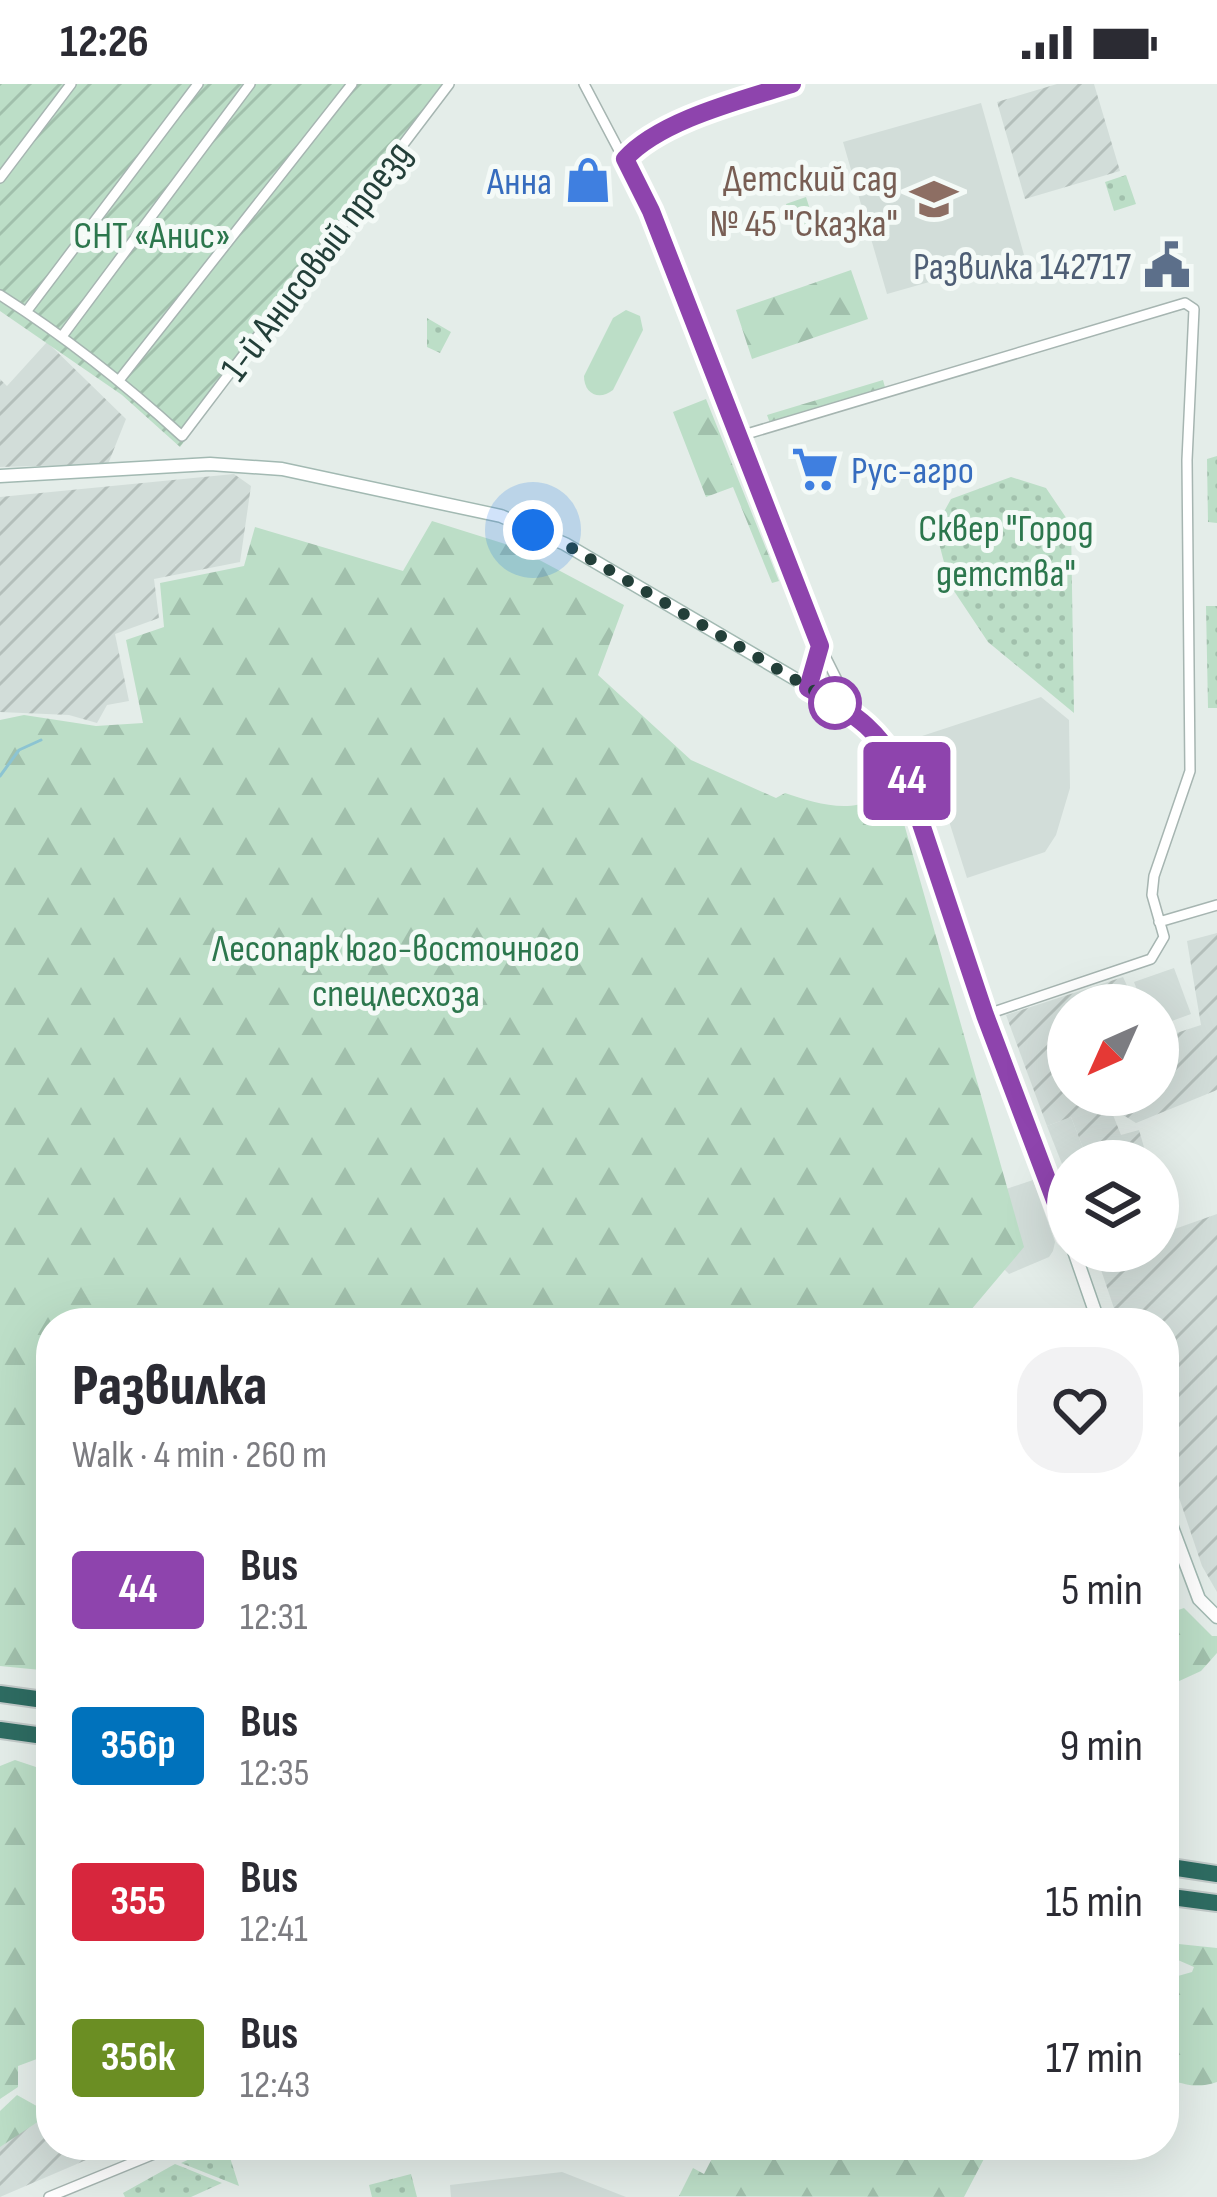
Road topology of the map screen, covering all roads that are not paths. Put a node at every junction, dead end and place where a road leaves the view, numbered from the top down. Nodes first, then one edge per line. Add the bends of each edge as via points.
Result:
1 (71, 84) edge
2 (198, 84) edge
3 (250, 84) edge
4 (352, 84) edge
5 (449, 84) edge
6 (584, 84) edge
7 (792, 84) edge
8 (625, 159) junction
9 (0, 178) edge
10 (0, 296) edge
11 (26, 312) junction
12 (63, 335) junction
13 (120, 379) junction
14 (740, 436) junction
15 (0, 476) edge
16 (820, 646) junction
17 (808, 688) junction
18 (854, 715) junction
19 (1217, 905) edge
20 (1159, 922) junction
21 (985, 1015) junction
22 (1047, 1179) edge
23 (1081, 1272) edge
24 (1094, 1308) edge
25 (1179, 1546) edge
26 (1217, 1617) edge
27 (0, 1694) edge
28 (36, 1699) edge
29 (0, 1730) edge
30 (36, 1735) edge
31 (1179, 1868) edge
32 (1217, 1874) edge
33 (1179, 1898) edge
34 (1217, 1904) edge
35 (139, 2160) edge
36 (49, 2197) edge

1 - 9 street
2 - 11 street
3 - 12 street
4 - 13 street
5 - 13 street, 1-й Анисовый проезд via 182,436
6 - 8 street
7 - 8 street via 707,113
8 - 14 street
10 - 11 street
11 - 12 street
12 - 13 street
14 - 16 street
14 - 20 street via 1185,303 1194,309 1186,460 1190,771 1154,876
15 - 17 street via 210,464 282,469 501,516 565,544
16 - 17 street
16 - 18 street
17 - 18 street
18 - 21 street via 891,750 907,782
19 - 20 street
20 - 21 street via 1164,937 1151,959
21 - 22 street
23 - 24 street
25 - 26 street via 1199,1599
27 - 28 highway
29 - 30 highway
31 - 32 highway
33 - 34 highway
35 - 36 street

